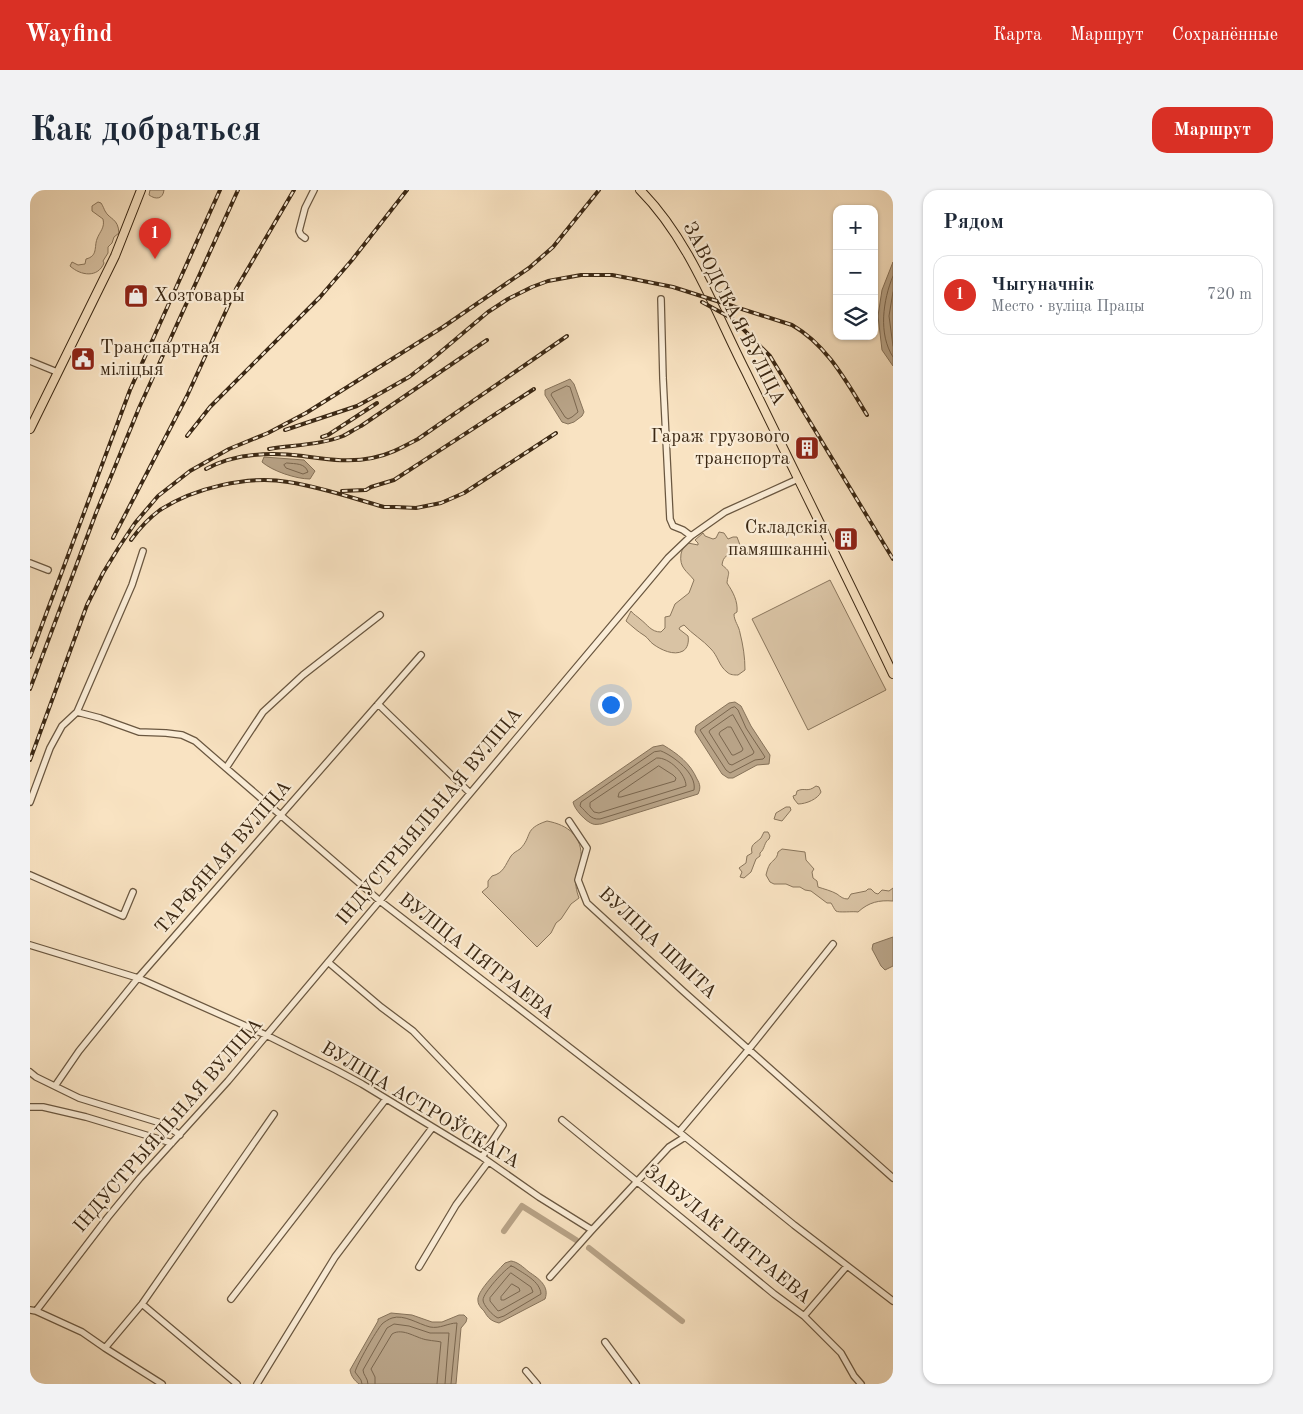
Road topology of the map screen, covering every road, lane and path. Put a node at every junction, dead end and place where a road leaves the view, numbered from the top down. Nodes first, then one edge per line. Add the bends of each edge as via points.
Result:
1 (141, 190) edge
2 (314, 190) edge
3 (640, 190) edge
4 (305, 238) dead end
5 (662, 299) dead end
6 (30, 360) edge
7 (58, 372) junction
8 (30, 429) edge
9 (798, 479) junction
10 (691, 536) junction
11 (143, 551) dead end
12 (30, 563) edge
13 (48, 570) dead end
14 (380, 615) dead end
15 (421, 654) dead end
16 (893, 674) edge
17 (378, 704) junction
18 (77, 712) junction
19 (226, 768) junction
20 (470, 793) junction
21 (30, 802) edge
22 (280, 816) junction
23 (569, 822) dead end
24 (30, 875) edge
25 (133, 892) dead end
26 (380, 901) junction
27 (833, 944) dead end
28 (30, 945) edge
29 (328, 962) junction
30 (138, 978) junction
31 (266, 1036) junction
32 (749, 1048) junction
33 (30, 1072) edge
34 (55, 1086) junction
35 (386, 1099) junction
36 (30, 1107) edge
37 (274, 1114) dead end
38 (562, 1120) dead end
39 (432, 1128) junction
40 (679, 1132) junction
41 (180, 1135) junction
42 (685, 1137) junction
43 (172, 1143) junction
44 (482, 1157) junction
45 (488, 1162) junction
46 (892, 1174) edge
47 (638, 1182) junction
48 (592, 1230) junction
49 (848, 1266) junction
50 (418, 1267) dead end
51 (550, 1277) dead end
52 (231, 1299) dead end
53 (893, 1301) edge
54 (142, 1304) junction
55 (33, 1310) edge
56 (804, 1316) junction
57 (605, 1342) dead end
58 (105, 1348) junction
59 (526, 1371) dead end
60 (162, 1384) edge
61 (237, 1384) edge
62 (257, 1384) edge
63 (537, 1384) edge
64 (636, 1384) edge
65 (861, 1384) edge

1 - 7 main road via 115,256
2 - 4 street via 299,231
3 - 9 main road, ЗАВОДСКАЯ ВУЛІЦА via 673,230 689,258
5 - 10 street via 670,519 673,526
6 - 7 street
7 - 8 main road
9 - 10 street, ІНДУСТРЫЯЛЬНАЯ ВУЛІЦА via 726,512
9 - 16 main road, ЗАВОДСКАЯ ВУЛІЦА
10 - 20 street, ІНДУСТРЫЯЛЬНАЯ ВУЛІЦА via 655,573
11 - 18 street via 132,586
12 - 13 street
14 - 19 street via 302,675 263,712
15 - 17 street, ТАРФЯНАЯ ВУЛІЦА
17 - 20 street
17 - 22 street, ТАРФЯНАЯ ВУЛІЦА
18 - 19 street, ВУЛІЦА ПЯТРАЕВА via 139,732 182,735 195,741
18 - 21 street via 62,726 50,748
19 - 22 street, ВУЛІЦА ПЯТРАЕВА
20 - 26 street, ІНДУСТРЫЯЛЬНАЯ ВУЛІЦА
22 - 26 street, ВУЛІЦА ПЯТРАЕВА
22 - 30 street, ТАРФЯНАЯ ВУЛІЦА
23 - 32 street, ВУЛІЦА ШМІТА via 587,848 578,880 587,903
24 - 25 street via 123,916
26 - 29 street, ІНДУСТРЫЯЛЬНАЯ ВУЛІЦА
26 - 40 street, ВУЛІЦА ПЯТРАЕВА
27 - 32 street
28 - 30 street, ВУЛІЦА АСТРОЎСКАГА
29 - 31 street, ІНДУСТРЫЯЛЬНАЯ ВУЛІЦА
29 - 44 street via 413,1031 503,1125
30 - 31 street, ВУЛІЦА АСТРОЎСКАГА
30 - 34 street, ТАРФЯНАЯ ВУЛІЦА
31 - 35 street, ВУЛІЦА АСТРОЎСКАГА
31 - 41 street, ІНДУСТРЫЯЛЬНАЯ ВУЛІЦА
32 - 40 street
32 - 46 street, ВУЛІЦА ШМІТА via 859,1149
33 - 34 street
34 - 41 street via 79,1098 164,1124
35 - 39 street, ВУЛІЦА АСТРОЎСКАГА
35 - 52 street
36 - 43 street via 86,1117
37 - 54 street
38 - 47 street, ЗАВУЛАК ПЯТРАЕВА
39 - 44 street, ВУЛІЦА АСТРОЎСКАГА
39 - 62 street via 335,1257
40 - 42 street, ВУЛІЦА ПЯТРАЕВА
41 - 43 street, ІНДУСТРЫЯЛЬНАЯ ВУЛІЦА
42 - 47 street via 669,1147
42 - 49 street, ВУЛІЦА ПЯТРАЕВА
43 - 55 street, ІНДУСТРЫЯЛЬНАЯ ВУЛІЦА via 134,1184
44 - 45 street, ВУЛІЦА АСТРОЎСКАГА
45 - 48 street, ВУЛІЦА АСТРОЎСКАГА
45 - 50 street
47 - 48 street
47 - 56 street, ЗАВУЛАК ПЯТРАЕВА
48 - 51 street
49 - 53 street, ВУЛІЦА ПЯТРАЕВА
49 - 56 street
54 - 58 street
54 - 61 street
55 - 58 street via 82,1332
56 - 65 street, ЗАВУЛАК ПЯТРАЕВА via 842,1353
57 - 64 street
58 - 60 street
59 - 63 street

